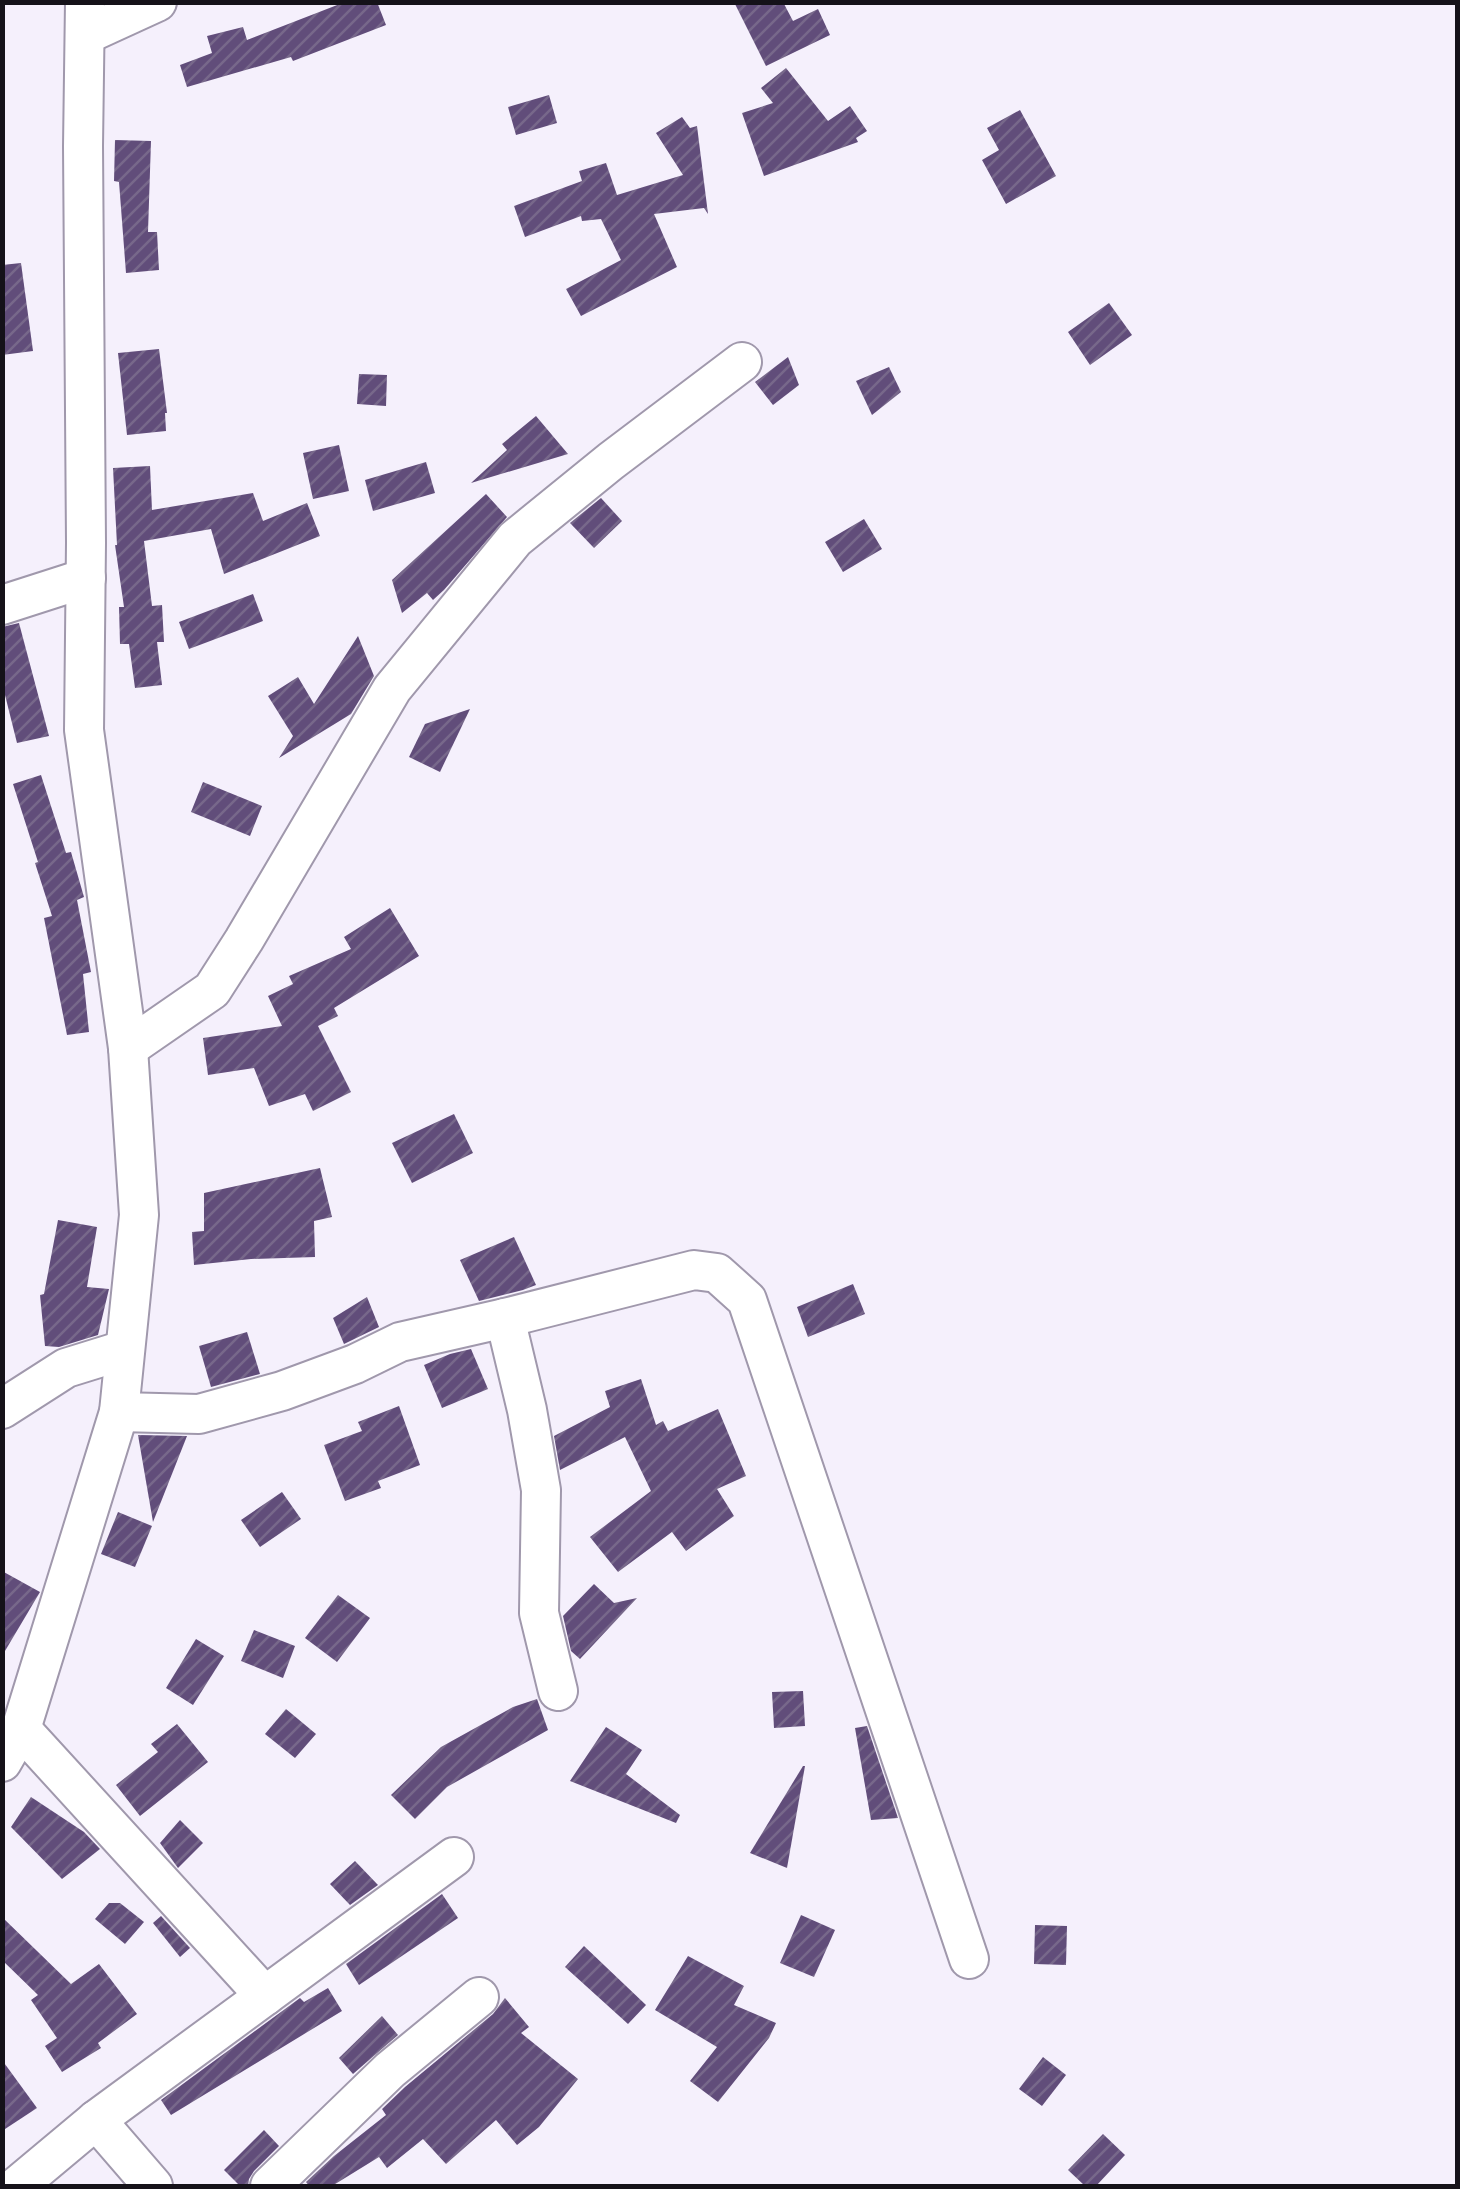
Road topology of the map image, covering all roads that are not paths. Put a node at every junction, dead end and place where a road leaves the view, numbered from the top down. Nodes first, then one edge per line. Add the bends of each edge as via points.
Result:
1 (157, 2) edge
2 (85, 19) edge
3 (742, 362) dead end
4 (86, 578) junction
5 (2, 605) edge
6 (128, 1048) junction
7 (505, 1318) junction
8 (124, 1350) junction
9 (2, 1409) edge
10 (119, 1412) junction
11 (558, 1691) dead end
12 (21, 1729) junction
13 (2, 1762) edge
14 (454, 1857) dead end
15 (969, 1959) dead end
16 (265, 1996) junction
17 (478, 1998) dead end
18 (96, 2120) junction
19 (17, 2186) edge
20 (153, 2186) edge
21 (270, 2186) edge

1 - 2 street
2 - 4 street
3 - 6 street via 515,538 392,688 212,990
4 - 5 street
4 - 6 street via 84,730
6 - 8 street via 139,1214
7 - 10 street via 400,1342 282,1391 199,1414
7 - 11 street via 541,1490 539,1614
7 - 15 street via 694,1270 717,1273 747,1300
8 - 9 street via 66,1368
8 - 10 street
10 - 12 street
12 - 13 street
12 - 16 street
14 - 16 street
16 - 18 street
17 - 21 street via 390,2070
18 - 19 street
18 - 20 street

